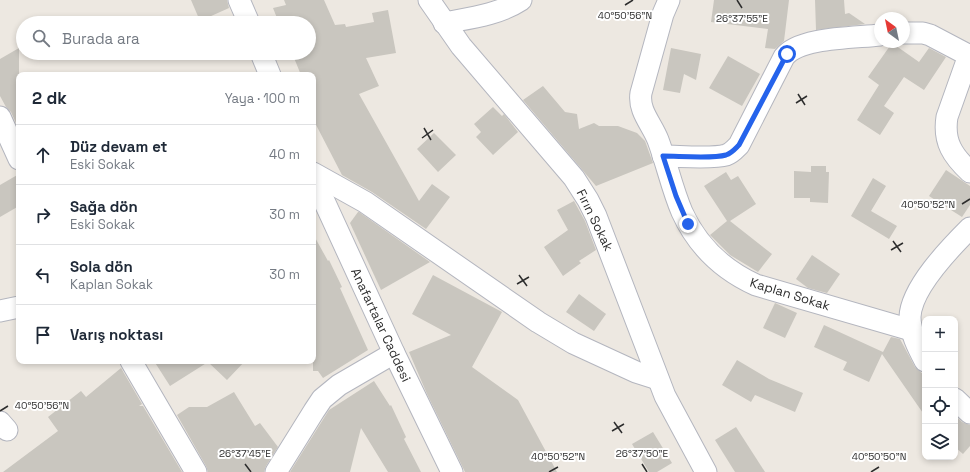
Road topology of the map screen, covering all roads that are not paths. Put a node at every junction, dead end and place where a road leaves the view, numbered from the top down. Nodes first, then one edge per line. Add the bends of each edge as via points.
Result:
1 (239, 0) edge
2 (429, 0) edge
3 (521, 0) edge
4 (669, 0) edge
5 (246, 16) edge
6 (444, 23) junction
7 (910, 33) edge
8 (874, 36) edge
9 (970, 56) edge
10 (264, 60) edge
11 (269, 72) edge
12 (0, 117) edge
13 (16, 152) edge
14 (663, 156) junction
15 (970, 172) edge
16 (316, 175) edge
17 (316, 184) edge
18 (970, 228) edge
19 (16, 308) edge
20 (0, 311) edge
21 (911, 330) junction
22 (394, 353) junction
23 (922, 354) edge
24 (133, 364) edge
25 (658, 379) junction
26 (958, 402) edge
27 (970, 413) edge
28 (196, 472) edge
29 (276, 472) edge
30 (452, 472) edge
31 (706, 472) edge

1 - 5 street
2 - 6 street, Fırın Sokak
3 - 6 street via 496,12
4 - 14 street, Kaplan Sokak via 640,98 643,111 658,139
6 - 25 street, Fırın Sokak via 585,194 607,242
7 - 9 street via 930,35
8 - 14 street via 814,42 802,45 787,54 734,151 715,156
9 - 15 street via 947,117 946,138 956,158
10 - 11 street
12 - 13 street
14 - 21 street, Kaplan Sokak via 688,224 706,249 729,271 756,285
16 - 25 street via 365,202 538,322 580,346 636,372
17 - 22 street, Anafartalar Caddesi
18 - 21 street via 942,257 919,291 911,312
19 - 20 street
21 - 23 street
22 - 29 street via 339,385 322,399
22 - 30 street, Anafartalar Caddesi
24 - 28 street
25 - 31 street, Fırın Sokak
26 - 27 street

